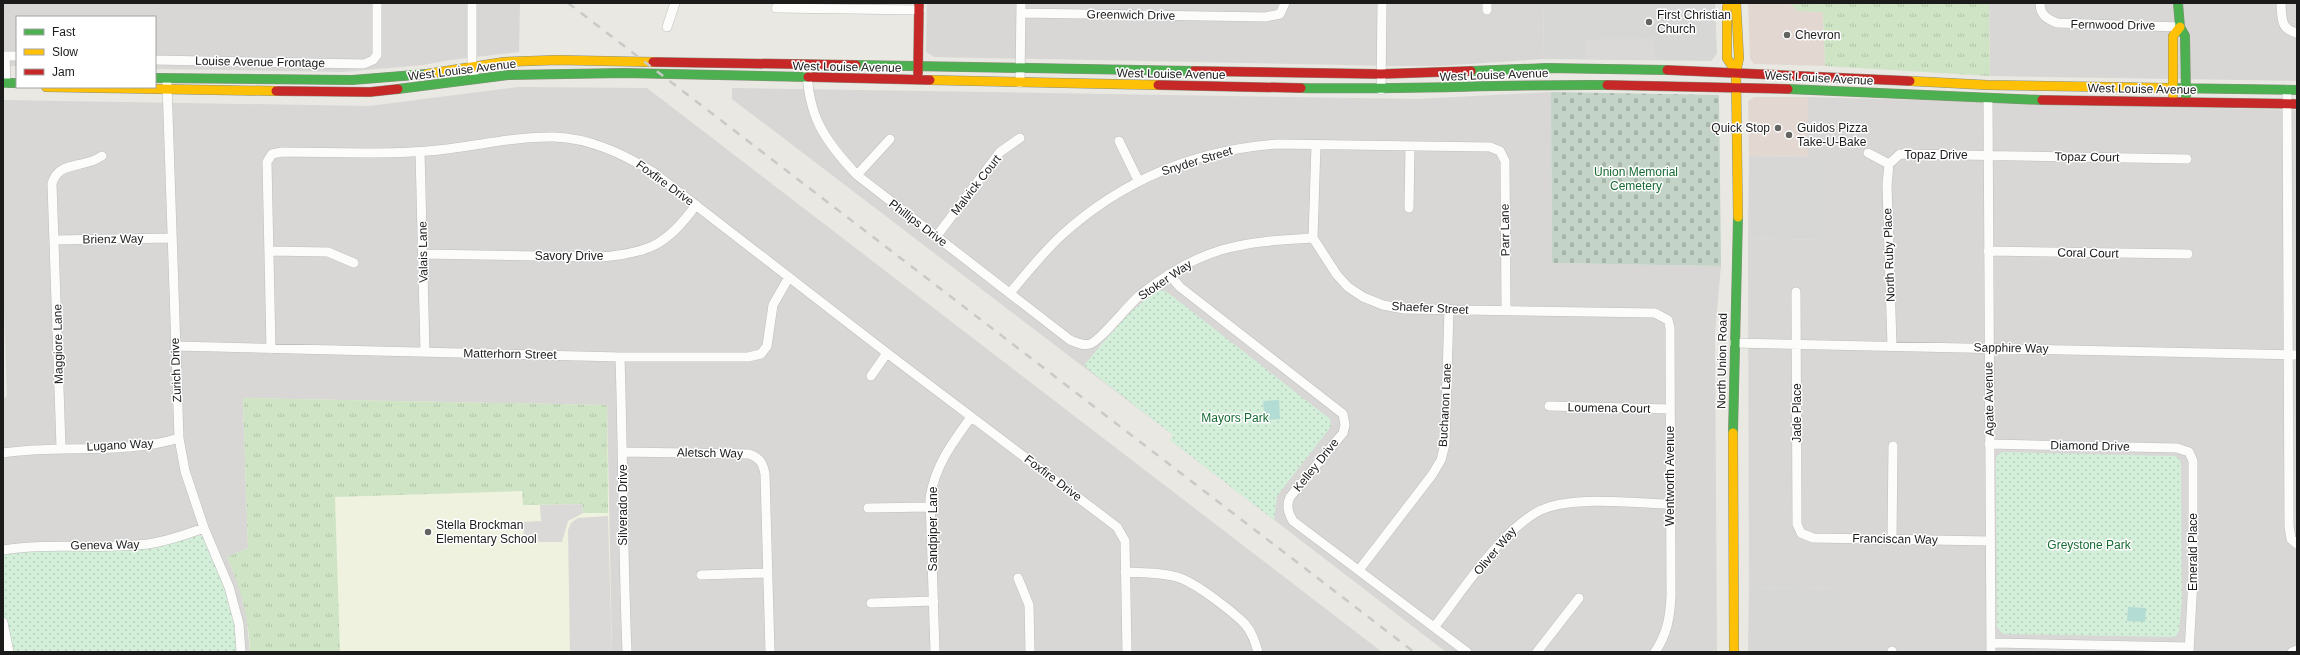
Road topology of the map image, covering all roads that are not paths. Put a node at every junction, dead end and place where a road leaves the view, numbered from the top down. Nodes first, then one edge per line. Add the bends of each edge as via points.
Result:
1 (377, 3) edge
2 (472, 3) edge
3 (675, 3) edge
4 (1021, 3) edge
5 (1285, 3) edge
6 (1382, 3) edge
7 (1730, 3) edge
8 (1736, 3) edge
9 (2040, 3) edge
10 (2178, 3) edge
11 (2281, 3) edge
12 (919, 7) edge
13 (776, 8) dead end
14 (1021, 13) junction
15 (667, 27) dead end
16 (2180, 27) junction
17 (2297, 33) edge
18 (4, 56) edge
19 (16, 56) edge
20 (156, 60) edge
21 (200, 60) junction
22 (807, 65) junction
23 (472, 66) junction
24 (918, 66) junction
25 (1020, 68) junction
26 (1736, 72) junction
27 (1381, 74) junction
28 (156, 78) edge
29 (167, 78) junction
30 (200, 78) junction
31 (475, 78) junction
32 (807, 78) junction
33 (918, 81) junction
34 (4, 83) edge
35 (16, 83) edge
36 (1020, 83) junction
37 (1736, 86) junction
38 (86, 88) edge
39 (2173, 89) junction
40 (167, 90) junction
41 (1381, 90) junction
42 (2186, 90) junction
43 (2287, 90) junction
44 (2297, 90) edge
45 (1988, 99) junction
46 (2173, 101) junction
47 (2186, 101) junction
48 (2287, 104) junction
49 (2297, 104) edge
50 (1020, 138) dead end
51 (890, 139) dead end
52 (1119, 141) dead end
53 (1316, 145) junction
54 (1410, 146) junction
55 (1500, 151) joint
56 (420, 152) junction
57 (1868, 154) dead end
58 (1987, 155) junction
59 (102, 156) dead end
60 (2187, 159) dead end
61 (2287, 160) junction
62 (2297, 160) edge
63 (1889, 164) junction
64 (857, 175) junction
65 (1138, 180) junction
66 (696, 206) junction
67 (1409, 208) dead end
68 (936, 237) junction
69 (171, 238) junction
70 (1313, 238) junction
71 (56, 240) junction
72 (269, 251) junction
73 (1988, 251) junction
74 (423, 254) junction
75 (2188, 254) dead end
76 (2292, 258) edge
77 (354, 264) dead end
78 (1169, 274) junction
79 (790, 277) junction
80 (1796, 292) dead end
81 (1010, 293) junction
82 (1449, 310) junction
83 (1506, 310) junction
84 (1646, 313) joint
85 (1734, 343) junction
86 (1080, 344) joint
87 (1796, 344) junction
88 (175, 346) junction
89 (1892, 346) junction
90 (1988, 348) junction
91 (271, 349) junction
92 (425, 352) junction
93 (887, 353) junction
94 (2292, 354) edge
95 (620, 357) junction
96 (871, 376) dead end
97 (1549, 406) dead end
98 (1670, 409) junction
99 (971, 417) junction
100 (178, 438) junction
101 (1989, 444) junction
102 (1893, 446) dead end
103 (61, 447) junction
104 (2294, 450) edge
105 (3, 452) edge
106 (623, 452) junction
107 (2189, 452) joint
108 (1670, 504) junction
109 (868, 508) dead end
110 (930, 508) junction
111 (204, 528) junction
112 (1801, 533) joint
113 (1892, 539) junction
114 (1990, 541) junction
115 (2297, 544) edge
116 (3, 550) edge
117 (1359, 570) junction
118 (1125, 572) junction
119 (767, 573) junction
120 (701, 575) dead end
121 (1018, 578) dead end
122 (1578, 598) dead end
123 (934, 601) junction
124 (871, 603) dead end
125 (3, 622) edge
126 (1435, 626) junction
127 (1991, 648) edge
128 (2091, 649) edge
129 (2189, 649) edge
130 (2297, 650) edge
131 (8, 652) edge
132 (240, 652) edge
133 (627, 652) edge
134 (770, 652) edge
135 (935, 652) edge
136 (1030, 652) edge
137 (1127, 652) edge
138 (1258, 652) edge
139 (1467, 652) edge
140 (1537, 652) edge
141 (1655, 652) edge
142 (1734, 652) edge
143 (2292, 652) edge

1 - 21 street, Louise Avenue Frontage via 377,55 364,64
2 - 23 street
3 - 15 street
4 - 14 street
5 - 14 street, Greenwich Drive via 1282,11 1276,16
6 - 27 street
7 - 26 main road, North Union Road via 1727,7 1728,58
8 - 26 main road, North Union Road via 1739,58
9 - 16 street, Fernwood Drive via 2041,12 2047,19 2064,24
10 - 16 main road
11 - 17 street via 2283,25 2289,31
12 - 13 street
12 - 24 main road
14 - 25 street
16 - 39 main road via 2174,36
16 - 42 main road via 2185,36
18 - 19 street
18 - 34 street
20 - 21 street, Louise Avenue Frontage
21 - 30 street
22 - 23 main road, West Louise Avenue via 557,60
22 - 24 main road, West Louise Avenue
22 - 32 street, Phillips Drive
23 - 30 main road, West Louise Avenue via 418,75 352,80
23 - 31 street
24 - 25 main road, West Louise Avenue
24 - 33 main road
25 - 27 main road, West Louise Avenue
25 - 36 street
26 - 27 main road, West Louise Avenue via 1546,68
26 - 37 main road, North Union Road
26 - 39 main road, West Louise Avenue via 1987,85
27 - 41 street
28 - 29 main road, West Louise Avenue
29 - 30 main road, West Louise Avenue
29 - 40 street, Zurich Drive
31 - 32 main road, West Louise Avenue via 539,73
31 - 40 main road, West Louise Avenue via 426,87 370,92
32 - 33 main road, West Louise Avenue
32 - 64 street, Phillips Drive via 809,99 821,130 832,149
33 - 36 main road, West Louise Avenue
34 - 35 main road
36 - 41 main road, West Louise Avenue
37 - 41 main road, West Louise Avenue via 1528,84
37 - 45 main road, West Louise Avenue
37 - 85 main road, North Union Road via 1738,228
38 - 40 main road, West Louise Avenue
39 - 42 main road, West Louise Avenue
39 - 46 main road
40 - 69 street, Zurich Drive
42 - 43 main road, West Louise Avenue
42 - 47 main road
43 - 44 main road, West Louise Avenue
43 - 48 street
45 - 46 main road, West Louise Avenue
45 - 58 street, Agate Avenue
46 - 47 main road, West Louise Avenue
47 - 48 main road, West Louise Avenue
48 - 49 main road, West Louise Avenue
48 - 61 street
50 - 68 street, Malvick Court via 1000,152
51 - 64 street
52 - 65 street
53 - 54 street, Snyder Street
53 - 65 street, Snyder Street via 1250,146 1212,154
53 - 70 street
54 - 55 street, Snyder Street via 1490,147
54 - 67 street
55 - 83 street, Parr Lane via 1505,161
56 - 66 street, Foxfire Drive via 540,137 571,139 600,146 631,158
56 - 72 street, Foxfire Drive via 272,154 267,162
56 - 74 street, Valais Lane
57 - 63 street
58 - 60 street, Topaz Court
58 - 63 street, Topaz Drive via 1900,154
58 - 73 street, Agate Avenue
59 - 71 street, Maggiore Lane via 67,167 57,173 52,184
61 - 62 street
61 - 76 street
63 - 89 street, North Ruby Place via 1887,185
64 - 68 street, Phillips Drive
65 - 81 street, Snyder Street via 1095,207 1062,234
66 - 74 street, Savory Drive via 682,224 658,245 625,255 601,257
66 - 79 street, Foxfire Drive
68 - 81 street, Phillips Drive
69 - 71 street, Brienz Way
69 - 88 street, Zurich Drive
70 - 78 street, Stoker Way via 1238,245 1202,256
70 - 82 street, Shaefer Street via 1337,275 1348,287 1363,297 1383,305
71 - 103 street, Maggiore Lane
72 - 77 street via 328,252
72 - 91 street
73 - 75 street, Coral Court
73 - 90 street, Agate Avenue
74 - 92 street, Valais Lane
76 - 94 street
78 - 86 street, Stoker Way via 1118,315 1100,338 1089,344
78 - 117 street, Kelley Drive via 1180,287 1343,414 1343,433 1290,497 1287,506 1293,521
79 - 93 street, Foxfire Drive
79 - 95 street, Matterhorn Street via 773,305 767,346 761,354 748,357
80 - 87 street, Jade Place
81 - 86 street, Phillips Drive via 1070,340
82 - 83 street, Shaefer Street
82 - 117 street, Buchanon Lane via 1445,444 1441,460
83 - 84 street, Shaefer Street
84 - 98 street, Wentworth Avenue via 1655,313 1668,320 1670,328
85 - 87 street, Sapphire Way
85 - 142 main road, North Union Road
87 - 89 street, Sapphire Way
87 - 112 street, Jade Place via 1797,524
88 - 91 street, Matterhorn Street
88 - 100 street, Zurich Drive
89 - 90 street, Sapphire Way
90 - 94 street, Sapphire Way
90 - 101 street, Agate Avenue
91 - 92 street, Matterhorn Street
92 - 95 street, Matterhorn Street
93 - 96 street
93 - 99 street, Foxfire Drive
94 - 104 street
95 - 106 street, Silverado Drive
97 - 98 street, Loumena Court
98 - 108 street, Wentworth Avenue
99 - 110 street, Sandpiper Lane via 938,467 933,481
99 - 118 street, Foxfire Drive via 1117,527 1125,541
100 - 103 street, Lugano Way via 130,446
100 - 111 street, Zurich Drive via 185,471
101 - 107 street, Diamond Drive via 2177,448
101 - 114 street, Agate Avenue
102 - 113 street
103 - 105 street, Lugano Way
104 - 115 street via 2289,526 2291,539
106 - 119 street, Aletsch Way via 749,454 763,462
106 - 133 street, Silverado Drive via 622,512
107 - 129 street, Emerald Place via 2193,461 2193,579
108 - 126 street, Oliver Way via 1568,503 1549,506 1536,512 1510,530
108 - 141 street, Wentworth Avenue via 1670,620 1666,634
109 - 110 street
110 - 123 street, Sandpiper Lane
111 - 116 street, Geneva Way via 173,539 147,544 66,545
111 - 132 street, Zurich Drive via 229,587 239,624
112 - 113 street, Franciscan Way via 1813,538
113 - 114 street, Franciscan Way
114 - 127 street, Agate Avenue
117 - 126 street, Kelley Drive
118 - 137 street, Foxfire Drive
118 - 138 street via 1164,574 1194,585 1246,625
119 - 120 street
119 - 134 street
121 - 136 street via 1029,606
122 - 140 street
123 - 124 street
123 - 135 street, Sandpiper Lane
125 - 131 street
126 - 139 street, Kelley Drive
127 - 128 street
128 - 129 street
130 - 143 street

